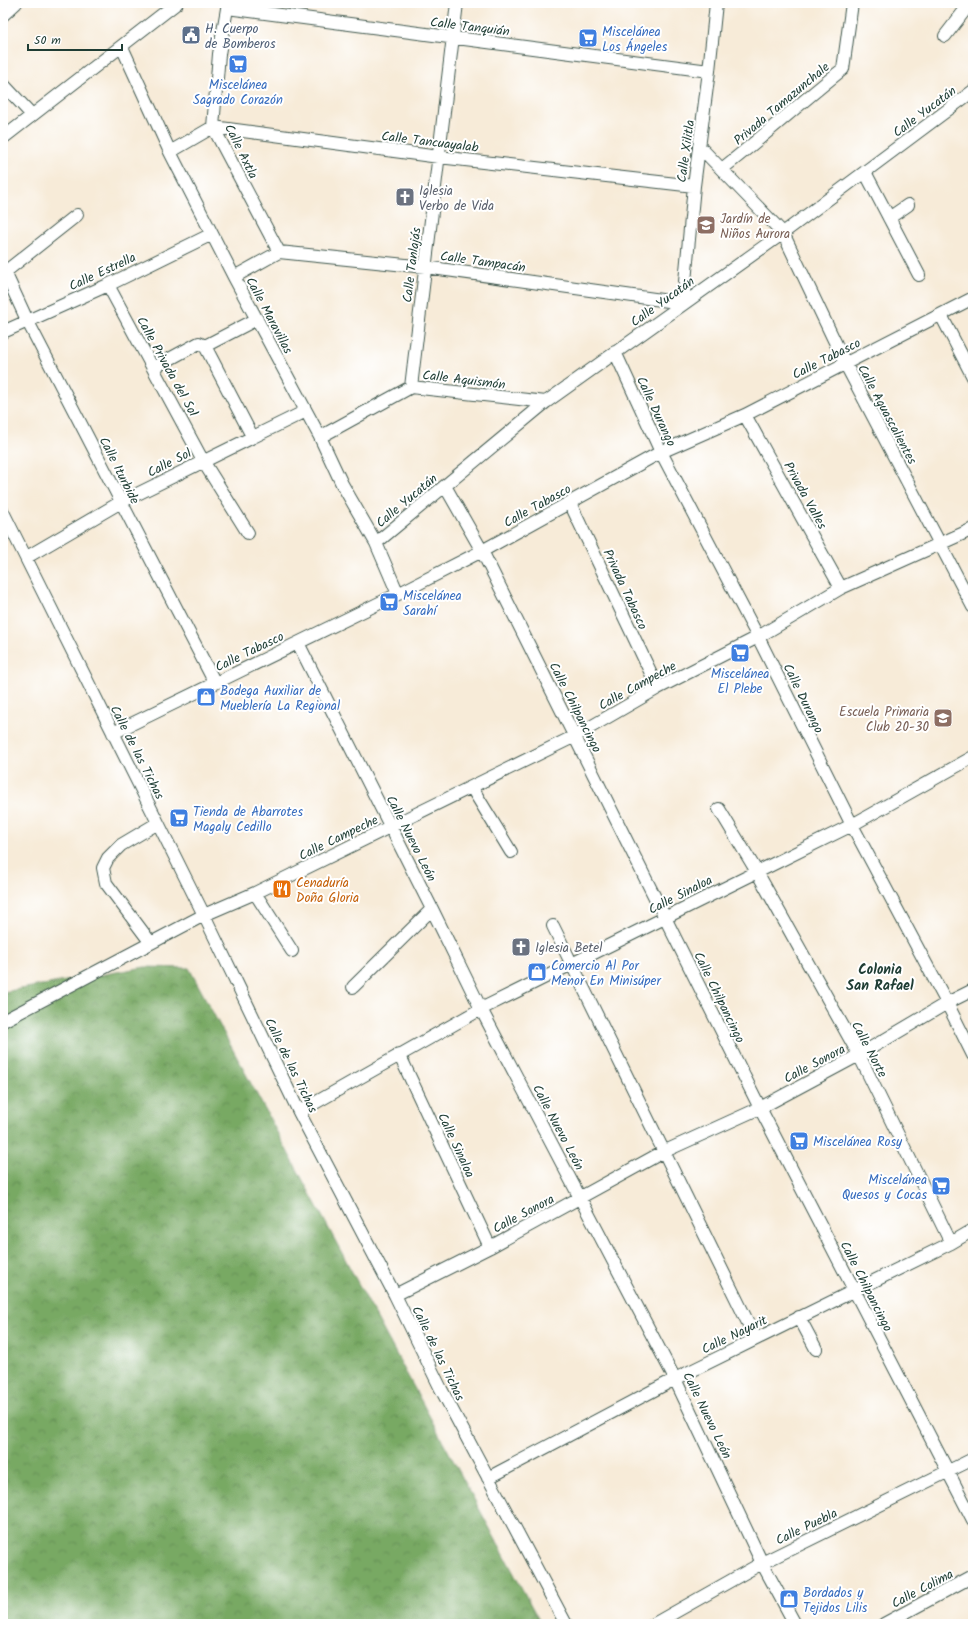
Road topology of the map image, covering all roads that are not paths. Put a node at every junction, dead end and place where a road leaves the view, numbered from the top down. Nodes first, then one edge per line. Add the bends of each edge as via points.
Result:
1 (16, 3) edge
2 (158, 3) edge
3 (177, 3) edge
4 (457, 3) edge
5 (716, 3) edge
6 (852, 3) edge
7 (968, 3) edge
8 (227, 5) edge
9 (166, 12) junction
10 (3, 15) edge
11 (945, 36) dead end
12 (453, 38) junction
13 (122, 47) junction
14 (709, 72) junction
15 (3, 84) edge
16 (973, 91) edge
17 (32, 114) junction
18 (213, 127) junction
19 (3, 138) edge
20 (699, 146) junction
21 (170, 152) junction
22 (439, 157) junction
23 (722, 169) junction
24 (864, 172) junction
25 (694, 186) junction
26 (908, 205) dead end
27 (77, 215) dead end
28 (889, 218) junction
29 (783, 233) junction
30 (212, 234) junction
31 (279, 252) junction
32 (425, 266) junction
33 (4, 270) edge
34 (919, 275) dead end
35 (234, 277) junction
36 (108, 285) junction
37 (973, 298) edge
38 (683, 303) junction
39 (941, 315) junction
40 (27, 320) junction
41 (257, 320) junction
42 (3, 332) edge
43 (205, 346) junction
44 (615, 352) junction
45 (845, 363) junction
46 (153, 368) junction
47 (973, 377) edge
48 (411, 387) junction
49 (546, 402) junction
50 (306, 411) junction
51 (745, 415) junction
52 (252, 436) junction
53 (320, 437) junction
54 (661, 452) junction
55 (203, 461) junction
56 (445, 486) junction
57 (121, 502) junction
58 (570, 503) junction
59 (3, 512) edge
60 (973, 529) edge
61 (248, 533) dead end
62 (376, 544) junction
63 (941, 545) junction
64 (482, 551) junction
65 (27, 557) junction
66 (842, 588) junction
67 (398, 594) junction
68 (973, 607) edge
69 (758, 637) junction
70 (298, 643) junction
71 (215, 683) junction
72 (658, 688) junction
73 (113, 733) junction
74 (575, 736) junction
75 (973, 757) edge
76 (472, 788) junction
77 (720, 809) dead end
78 (158, 824) junction
79 (852, 825) junction
80 (391, 826) junction
81 (511, 852) dead end
82 (757, 872) junction
83 (255, 893) junction
84 (432, 909) junction
85 (204, 915) junction
86 (665, 917) junction
87 (553, 926) dead end
88 (151, 943) junction
89 (292, 951) dead end
90 (572, 964) junction
91 (353, 987) dead end
92 (973, 990) edge
93 (948, 1003) junction
94 (481, 1009) junction
95 (3, 1021) edge
96 (399, 1054) junction
97 (973, 1055) edge
98 (859, 1056) junction
99 (760, 1108) junction
100 (299, 1112) junction
101 (664, 1152) junction
102 (581, 1198) junction
103 (973, 1230) edge
104 (951, 1243) junction
105 (490, 1247) junction
106 (853, 1290) junction
107 (395, 1295) junction
108 (799, 1317) junction
109 (756, 1339) junction
110 (816, 1349) dead end
111 (675, 1378) junction
112 (973, 1459) edge
113 (949, 1471) junction
114 (488, 1478) junction
115 (973, 1520) edge
116 (762, 1563) junction
117 (973, 1576) edge
118 (566, 1624) edge
119 (654, 1624) edge
120 (795, 1624) edge
121 (884, 1624) edge

1 - 10 street
2 - 9 street
3 - 9 street
4 - 12 street, Calle Tanlajás
5 - 14 street, Calle Xilitla
6 - 23 street, Privada Tamazunchale via 843,69
7 - 11 street
8 - 12 street, Calle Tanquián
8 - 18 street, Calle Axtla
9 - 13 street
12 - 14 street, Calle Tanquián
12 - 22 street, Calle Tanlajás
13 - 17 street
13 - 21 street, Calle Maravillas
14 - 20 street, Calle Xilitla
15 - 17 street
16 - 24 street, Calle Yucatán
17 - 19 street
18 - 21 street
18 - 22 street, Calle Tancuayalab
18 - 31 street, Calle Axtla
20 - 23 street, Calle Aguascalientes
20 - 25 street, Calle Xilitla
21 - 30 street, Calle Maravillas
22 - 25 street, Calle Tancuayalab
22 - 32 street, Calle Tanlajás
23 - 29 street, Calle Aguascalientes
24 - 28 street
24 - 29 street, Calle Yucatán
25 - 38 street, Calle Xilitla
26 - 28 street
27 - 33 street
28 - 34 street
29 - 38 street, Calle Yucatán
29 - 45 street, Calle Aguascalientes
30 - 35 street, Calle Maravillas
30 - 36 street, Calle Estrella
31 - 32 street, Calle Tampacán
31 - 35 street
32 - 38 street, Calle Tampacán
32 - 48 street, Calle Tanlajás
33 - 40 street, Calle Iturbide
35 - 41 street, Calle Maravillas
36 - 40 street, Calle Estrella
36 - 46 street, Calle Privada del Sol
37 - 39 street, Calle Tabasco
38 - 44 street, Calle Yucatán
39 - 45 street, Calle Tabasco
39 - 47 street
40 - 42 street, Calle Estrella
40 - 57 street, Calle Iturbide
41 - 43 street
41 - 50 street, Calle Maravillas
43 - 46 street via 199,344
43 - 52 street
44 - 49 street, Calle Yucatán
44 - 54 street, Calle Durango
45 - 51 street, Calle Tabasco
45 - 63 street, Calle Aguascalientes
46 - 55 street, Calle Privada del Sol
48 - 49 street, Calle Aquismón
48 - 53 street, Calle Aquismón
49 - 56 street, Calle Yucatán
50 - 52 street, Calle Sol
50 - 53 street, Calle Maravillas
51 - 54 street, Calle Tabasco
51 - 66 street, Privada Valles
52 - 55 street, Calle Sol
53 - 62 street, Calle Maravillas via 342,484
54 - 58 street, Calle Tabasco
54 - 69 street, Calle Durango
55 - 57 street, Calle Sol
55 - 61 street, Calle Privada del Sol
56 - 62 street, Calle Yucatán
56 - 64 street, Calle Chilpancingo
57 - 65 street, Calle Sol
57 - 71 street, Calle Iturbide
58 - 64 street, Calle Tabasco
58 - 72 street, Privada Tabasco
59 - 65 street, Calle de las Tichas
60 - 63 street, Calle Campeche
62 - 67 street, Calle Maravillas
63 - 66 street, Calle Campeche
63 - 68 street, Calle Aguascalientes
64 - 67 street, Calle Tabasco
64 - 74 street, Calle Chilpancingo
65 - 73 street, Calle de las Tichas
66 - 69 street, Calle Campeche
67 - 70 street, Calle Tabasco
69 - 72 street, Calle Campeche
69 - 79 street, Calle Durango
70 - 71 street, Calle Tabasco
70 - 80 street, Calle Nuevo León
71 - 73 street, Calle Tabasco
72 - 74 street, Calle Campeche
73 - 78 street, Calle de las Tichas
74 - 76 street, Calle Campeche
74 - 86 street, Calle Chilpancingo
75 - 79 street, Calle Sinaloa
76 - 80 street, Calle Campeche
76 - 81 street
77 - 82 street, Calle Norte
78 - 85 street, Calle de las Tichas
78 - 88 street via 121,845 108,858 103,868 106,883
79 - 82 street, Calle Sinaloa
79 - 93 street, Calle Durango
80 - 83 street, Calle Campeche
80 - 84 street, Calle Nuevo León
82 - 86 street, Calle Sinaloa
82 - 98 street, Calle Norte
83 - 85 street, Calle Campeche
83 - 89 street
84 - 91 street
84 - 94 street, Calle Nuevo León
85 - 88 street, Calle Campeche
85 - 100 street, Calle de las Tichas
86 - 90 street, Calle Sinaloa
86 - 99 street, Calle Chilpancingo
87 - 90 street
88 - 95 street, Calle Campeche
90 - 94 street, Calle Sinaloa
90 - 101 street
92 - 93 street, Calle Sonora
93 - 97 street, Calle Durango
93 - 98 street, Calle Sonora
94 - 96 street, Calle Sinaloa
94 - 102 street, Calle Nuevo León
96 - 100 street, Calle Sinaloa
96 - 105 street, Calle Sinaloa
98 - 99 street, Calle Sonora
98 - 104 street, Calle Norte
99 - 101 street, Calle Sonora
99 - 106 street, Calle Chilpancingo
100 - 107 street, Calle de las Tichas
101 - 102 street, Calle Sonora
101 - 109 street
102 - 105 street, Calle Sonora
102 - 111 street, Calle Nuevo León
103 - 104 street, Calle Nayarit
104 - 106 street, Calle Nayarit
105 - 107 street, Calle Sonora
106 - 108 street, Calle Nayarit
106 - 113 street, Calle Chilpancingo
107 - 114 street, Calle de las Tichas
108 - 109 street, Calle Nayarit
108 - 110 street
109 - 111 street, Calle Nayarit
111 - 114 street, Calle Nayarit
111 - 116 street, Calle Nuevo León
112 - 113 street, Calle Puebla
113 - 115 street, Calle Chilpancingo
113 - 116 street, Calle Puebla
114 - 118 street, Calle de las Tichas
116 - 119 street, Calle Puebla
116 - 120 street, Calle Nuevo León
117 - 121 street, Calle Colima

